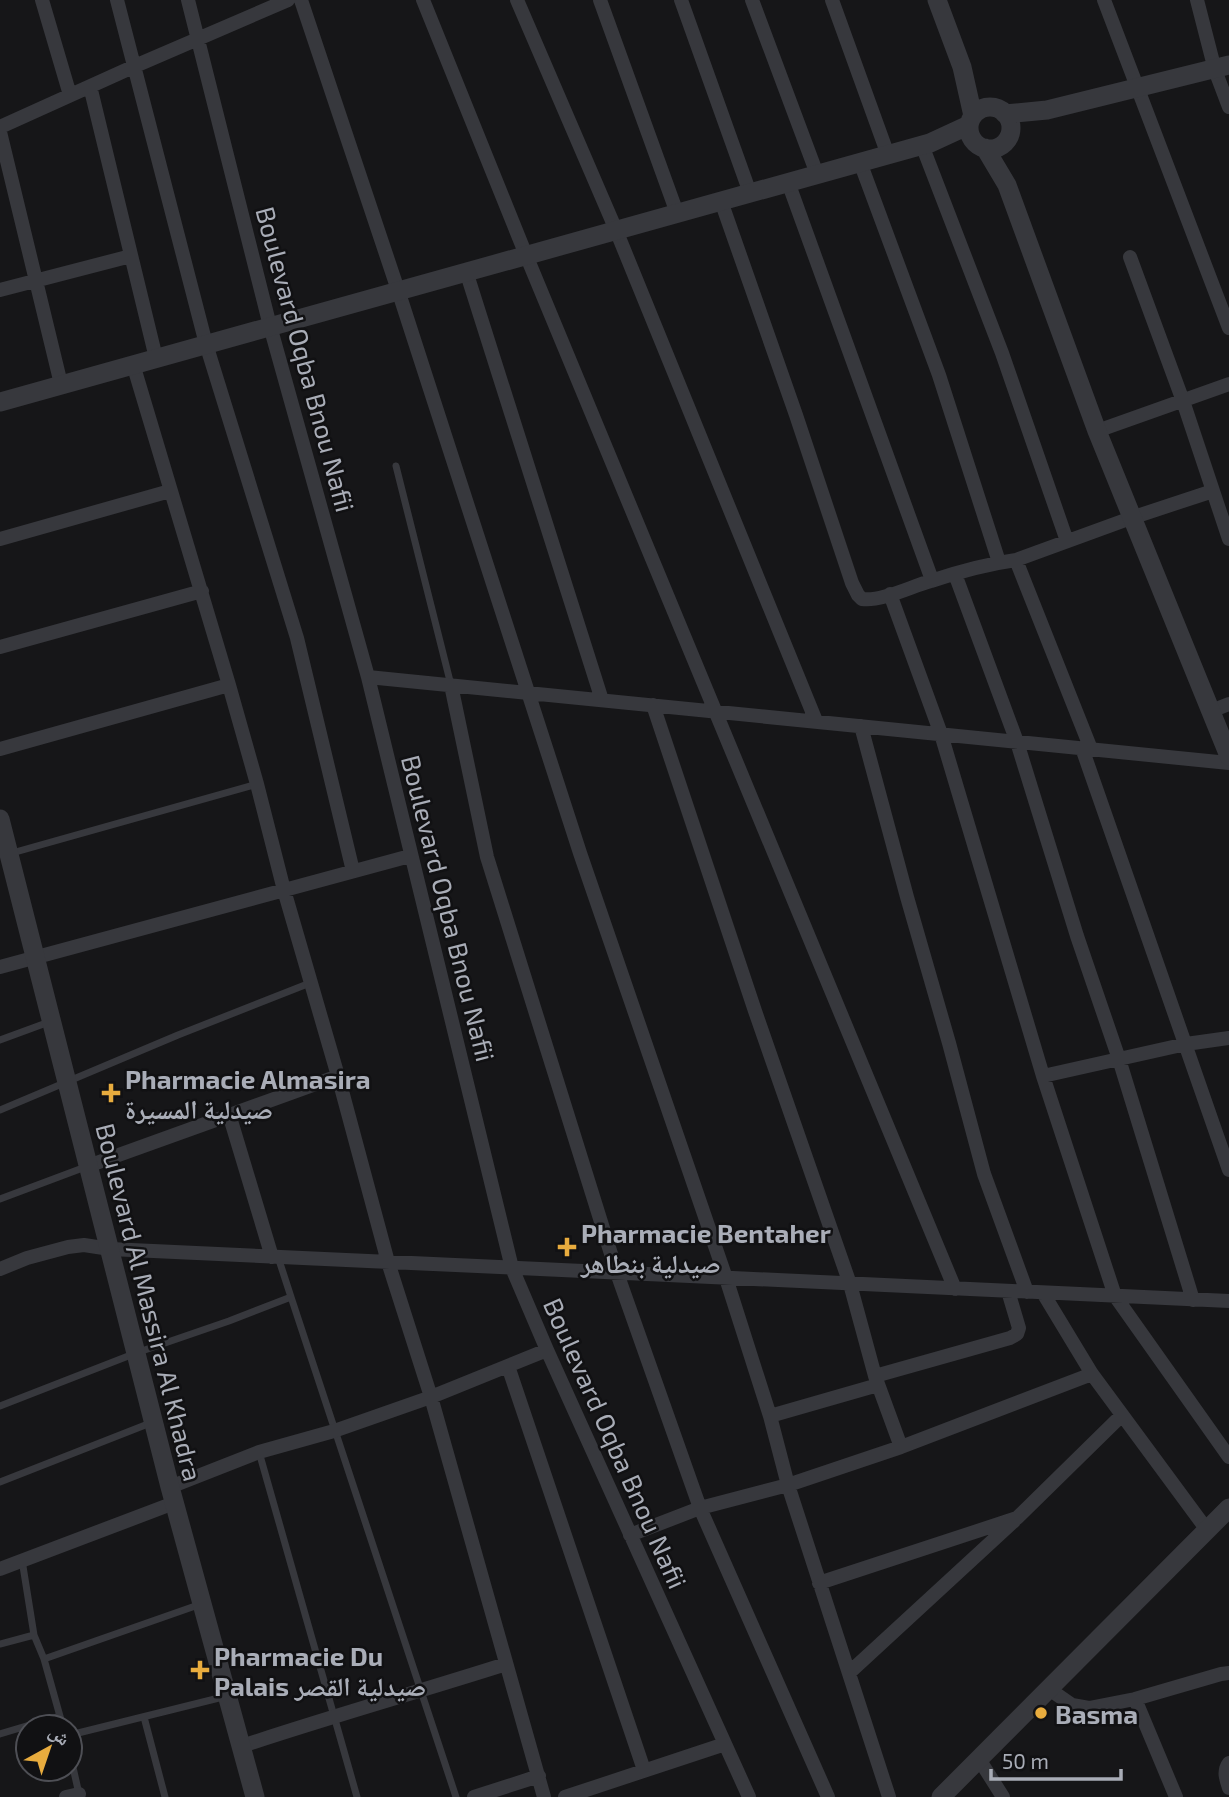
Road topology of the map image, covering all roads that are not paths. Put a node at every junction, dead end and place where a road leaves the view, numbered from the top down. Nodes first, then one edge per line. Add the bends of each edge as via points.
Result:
1 (42, 0) edge
2 (117, 0) edge
3 (188, 0) edge
4 (288, 0) edge
5 (301, 0) edge
6 (423, 0) edge
7 (517, 0) edge
8 (600, 0) edge
9 (681, 0) edge
10 (752, 0) edge
11 (832, 0) edge
12 (937, 0) edge
13 (1104, 0) edge
14 (1197, 0) edge
15 (198, 40) junction
16 (135, 66) junction
17 (1222, 68) edge
18 (90, 86) junction
19 (1138, 88) junction
20 (70, 95) junction
21 (1229, 107) edge
22 (0, 129) edge
23 (989, 129) junction
24 (926, 144) junction
25 (888, 155) junction
26 (860, 162) junction
27 (817, 174) junction
28 (788, 182) junction
29 (750, 192) junction
30 (721, 201) junction
31 (677, 213) junction
32 (616, 230) junction
33 (526, 255) junction
34 (131, 256) junction
35 (1130, 257) dead end
36 (466, 271) junction
37 (36, 281) junction
38 (0, 290) edge
39 (398, 290) junction
40 (270, 326) junction
41 (1229, 328) edge
42 (206, 344) junction
43 (156, 358) junction
44 (133, 364) junction
45 (61, 384) junction
46 (1229, 384) edge
47 (1183, 401) junction
48 (0, 402) edge
49 (1097, 431) junction
50 (396, 466) dead end
51 (170, 491) junction
52 (1213, 491) junction
53 (1131, 518) junction
54 (0, 539) edge
55 (1229, 540) edge
56 (1067, 541) junction
57 (1016, 560) junction
58 (999, 562) junction
59 (955, 574) junction
60 (932, 580) junction
61 (202, 591) junction
62 (890, 594) junction
63 (0, 647) edge
64 (368, 677) junction
65 (229, 684) junction
66 (451, 685) junction
67 (530, 693) junction
68 (602, 700) junction
69 (653, 705) junction
70 (1220, 708) edge
71 (717, 712) junction
72 (816, 722) junction
73 (861, 726) junction
74 (941, 734) junction
75 (1017, 742) junction
76 (0, 749) edge
77 (1086, 749) junction
78 (1229, 756) edge
79 (1229, 763) edge
80 (257, 784) junction
81 (0, 819) edge
82 (4, 855) edge
83 (411, 856) junction
84 (354, 871) junction
85 (284, 890) junction
86 (35, 957) junction
87 (0, 967) edge
88 (310, 983) junction
89 (51, 1021) junction
90 (1229, 1038) edge
91 (0, 1040) edge
92 (1186, 1044) junction
93 (1119, 1059) junction
94 (338, 1076) junction
95 (1043, 1076) junction
96 (66, 1080) junction
97 (0, 1110) edge
98 (229, 1114) junction
99 (88, 1166) junction
100 (1229, 1170) edge
101 (0, 1199) edge
102 (110, 1249) junction
103 (275, 1257) junction
104 (388, 1262) junction
105 (512, 1268) junction
106 (0, 1269) edge
107 (617, 1273) junction
108 (726, 1278) junction
109 (850, 1284) junction
110 (955, 1289) junction
111 (1008, 1291) junction
112 (1027, 1292) junction
113 (1043, 1293) junction
114 (1115, 1296) junction
115 (291, 1297) junction
116 (1193, 1300) junction
117 (1229, 1301) edge
118 (547, 1350) junction
119 (136, 1353) junction
120 (508, 1366) junction
121 (1091, 1374) junction
122 (877, 1380) junction
123 (430, 1397) junction
124 (0, 1406) edge
125 (1122, 1415) junction
126 (770, 1416) junction
127 (154, 1422) junction
128 (334, 1431) junction
129 (901, 1447) junction
130 (259, 1452) junction
131 (1229, 1457) edge
132 (0, 1482) edge
133 (788, 1485) junction
134 (172, 1495) junction
135 (701, 1508) junction
136 (1229, 1508) edge
137 (1017, 1518) junction
138 (1207, 1530) junction
139 (630, 1535) junction
140 (21, 1560) junction
141 (0, 1569) edge
142 (819, 1583) junction
143 (202, 1604) junction
144 (34, 1635) junction
145 (0, 1644) edge
146 (44, 1658) junction
147 (506, 1664) junction
148 (849, 1672) junction
149 (1229, 1673) edge
150 (1049, 1689) junction
151 (421, 1691) junction
152 (228, 1695) junction
153 (1135, 1699) junction
154 (59, 1713) edge
155 (334, 1716) junction
156 (144, 1717) junction
157 (84, 1732) edge
158 (725, 1744) junction
159 (242, 1746) junction
160 (979, 1759) junction
161 (1229, 1763) edge
162 (644, 1770) junction
163 (538, 1776) junction
164 (1229, 1788) edge
165 (165, 1797) edge
166 (255, 1797) edge
167 (357, 1797) edge
168 (457, 1797) edge
169 (474, 1797) edge
170 (544, 1797) edge
171 (565, 1797) edge
172 (749, 1797) edge
173 (828, 1797) edge
174 (888, 1797) edge
175 (941, 1797) edge
176 (1003, 1797) edge
177 (1176, 1797) edge

1 - 20 street
2 - 16 street
3 - 15 street, Boulevard Oqba Bnou Nafii
4 - 15 street
5 - 39 street
6 - 33 street
7 - 32 street
8 - 31 street
9 - 29 street
10 - 27 street
11 - 25 street
12 - 23 street
13 - 19 street
14 - 17 street
15 - 16 street
15 - 40 street, Boulevard Oqba Bnou Nafii
16 - 18 street
16 - 42 street
17 - 19 street
17 - 21 street
18 - 20 street
18 - 34 street
19 - 23 street
19 - 41 street
20 - 22 street
22 - 37 street
23 - 24 street
23 - 49 street
24 - 25 street
24 - 56 street
25 - 26 street
26 - 27 street
26 - 58 street via 939,376
27 - 28 street
28 - 29 street
28 - 60 street
29 - 30 street
30 - 31 street
30 - 62 street via 852,583 862,599
31 - 32 street
32 - 33 street
32 - 72 street
33 - 36 street
33 - 71 street
34 - 37 street
34 - 43 street
35 - 47 street
36 - 39 street
36 - 68 street
37 - 38 street
37 - 45 street
39 - 40 street
39 - 67 street
40 - 42 street
40 - 64 street, Boulevard Oqba Bnou Nafii
42 - 43 street
42 - 84 street via 297,638
43 - 44 street
44 - 45 street
44 - 51 street
45 - 48 street
46 - 47 street
47 - 49 street
47 - 52 street
49 - 53 street
50 - 66 lane
51 - 54 street
51 - 61 street
52 - 53 street
52 - 55 street
53 - 56 street
53 - 70 street
56 - 57 street
57 - 58 street
57 - 77 street
58 - 59 street
59 - 60 street
59 - 75 street
60 - 62 street
61 - 63 street
61 - 65 street
62 - 74 street
64 - 66 street
64 - 83 street, Boulevard Oqba Bnou Nafii
65 - 76 street
65 - 80 street
66 - 67 street
66 - 107 street via 487,857
67 - 68 street
67 - 108 street
68 - 69 street
69 - 71 street
69 - 109 street
70 - 78 street
71 - 72 street
71 - 110 street
72 - 73 street
73 - 74 street
73 - 112 street via 984,1174
74 - 75 street
74 - 95 street
75 - 77 street
75 - 93 street
77 - 79 street
77 - 92 street
80 - 82 lane
80 - 85 street
81 - 82 street, Boulevard Al Massira Al Khadra
82 - 86 street, Boulevard Al Massira Al Khadra
83 - 84 street
83 - 105 street, Boulevard Oqba Bnou Nafii
84 - 85 street
85 - 86 street
85 - 88 street
86 - 87 street
86 - 89 street, Boulevard Al Massira Al Khadra
88 - 94 street
88 - 96 lane
89 - 91 lane
89 - 96 street, Boulevard Al Massira Al Khadra
90 - 92 street
92 - 93 street
92 - 100 street
93 - 95 street
93 - 116 street
94 - 98 street
94 - 104 street
95 - 114 street
96 - 97 lane
96 - 99 street, Boulevard Al Massira Al Khadra
98 - 99 street
98 - 103 street
99 - 101 lane
99 - 102 street, Boulevard Al Massira Al Khadra
102 - 103 street
102 - 106 street via 68,1247
102 - 119 street, Boulevard Al Massira Al Khadra
103 - 104 street
103 - 115 lane
104 - 105 street
104 - 123 street
105 - 107 street
105 - 118 street, Boulevard Oqba Bnou Nafii
107 - 108 street
107 - 135 street
108 - 109 street
108 - 126 street
109 - 110 street
109 - 122 street
110 - 111 street
111 - 112 street
111 - 122 street via 1017,1334
112 - 113 street
113 - 114 street
113 - 121 street
114 - 116 street
114 - 131 street
115 - 119 lane
115 - 128 lane
116 - 117 street
118 - 120 street
118 - 139 street, Boulevard Oqba Bnou Nafii
119 - 124 lane
119 - 127 street, Boulevard Al Massira Al Khadra
120 - 123 street
120 - 162 street
121 - 125 street
121 - 129 street
122 - 126 street
122 - 129 street
123 - 128 street
123 - 147 street
125 - 137 street
125 - 138 street
126 - 133 street
127 - 132 lane
127 - 134 street, Boulevard Al Massira Al Khadra
128 - 130 street
128 - 151 lane
129 - 133 street
130 - 134 street
130 - 155 lane
133 - 135 street
133 - 142 street
134 - 140 street
134 - 143 street, Boulevard Al Massira Al Khadra
135 - 139 street
135 - 173 street
136 - 138 street
137 - 142 street
137 - 148 street
138 - 150 street
139 - 158 street, Boulevard Oqba Bnou Nafii
140 - 141 street
140 - 144 lane
142 - 148 street
143 - 146 lane
143 - 152 street, Boulevard Al Massira Al Khadra
144 - 145 lane
144 - 146 lane
146 - 154 lane
147 - 151 street
147 - 163 street
148 - 174 street
149 - 153 street
150 - 153 street via 1080,1707
150 - 160 street
151 - 155 street
151 - 168 lane
152 - 156 lane
152 - 159 street, Boulevard Al Massira Al Khadra
153 - 177 street
155 - 159 street
155 - 167 lane
156 - 157 lane
156 - 165 lane
158 - 162 street
158 - 172 street, Boulevard Oqba Bnou Nafii
159 - 166 street, Boulevard Al Massira Al Khadra
160 - 175 street
160 - 176 street
161 - 164 street via 1225,1775
162 - 171 street
163 - 169 street
163 - 170 street

